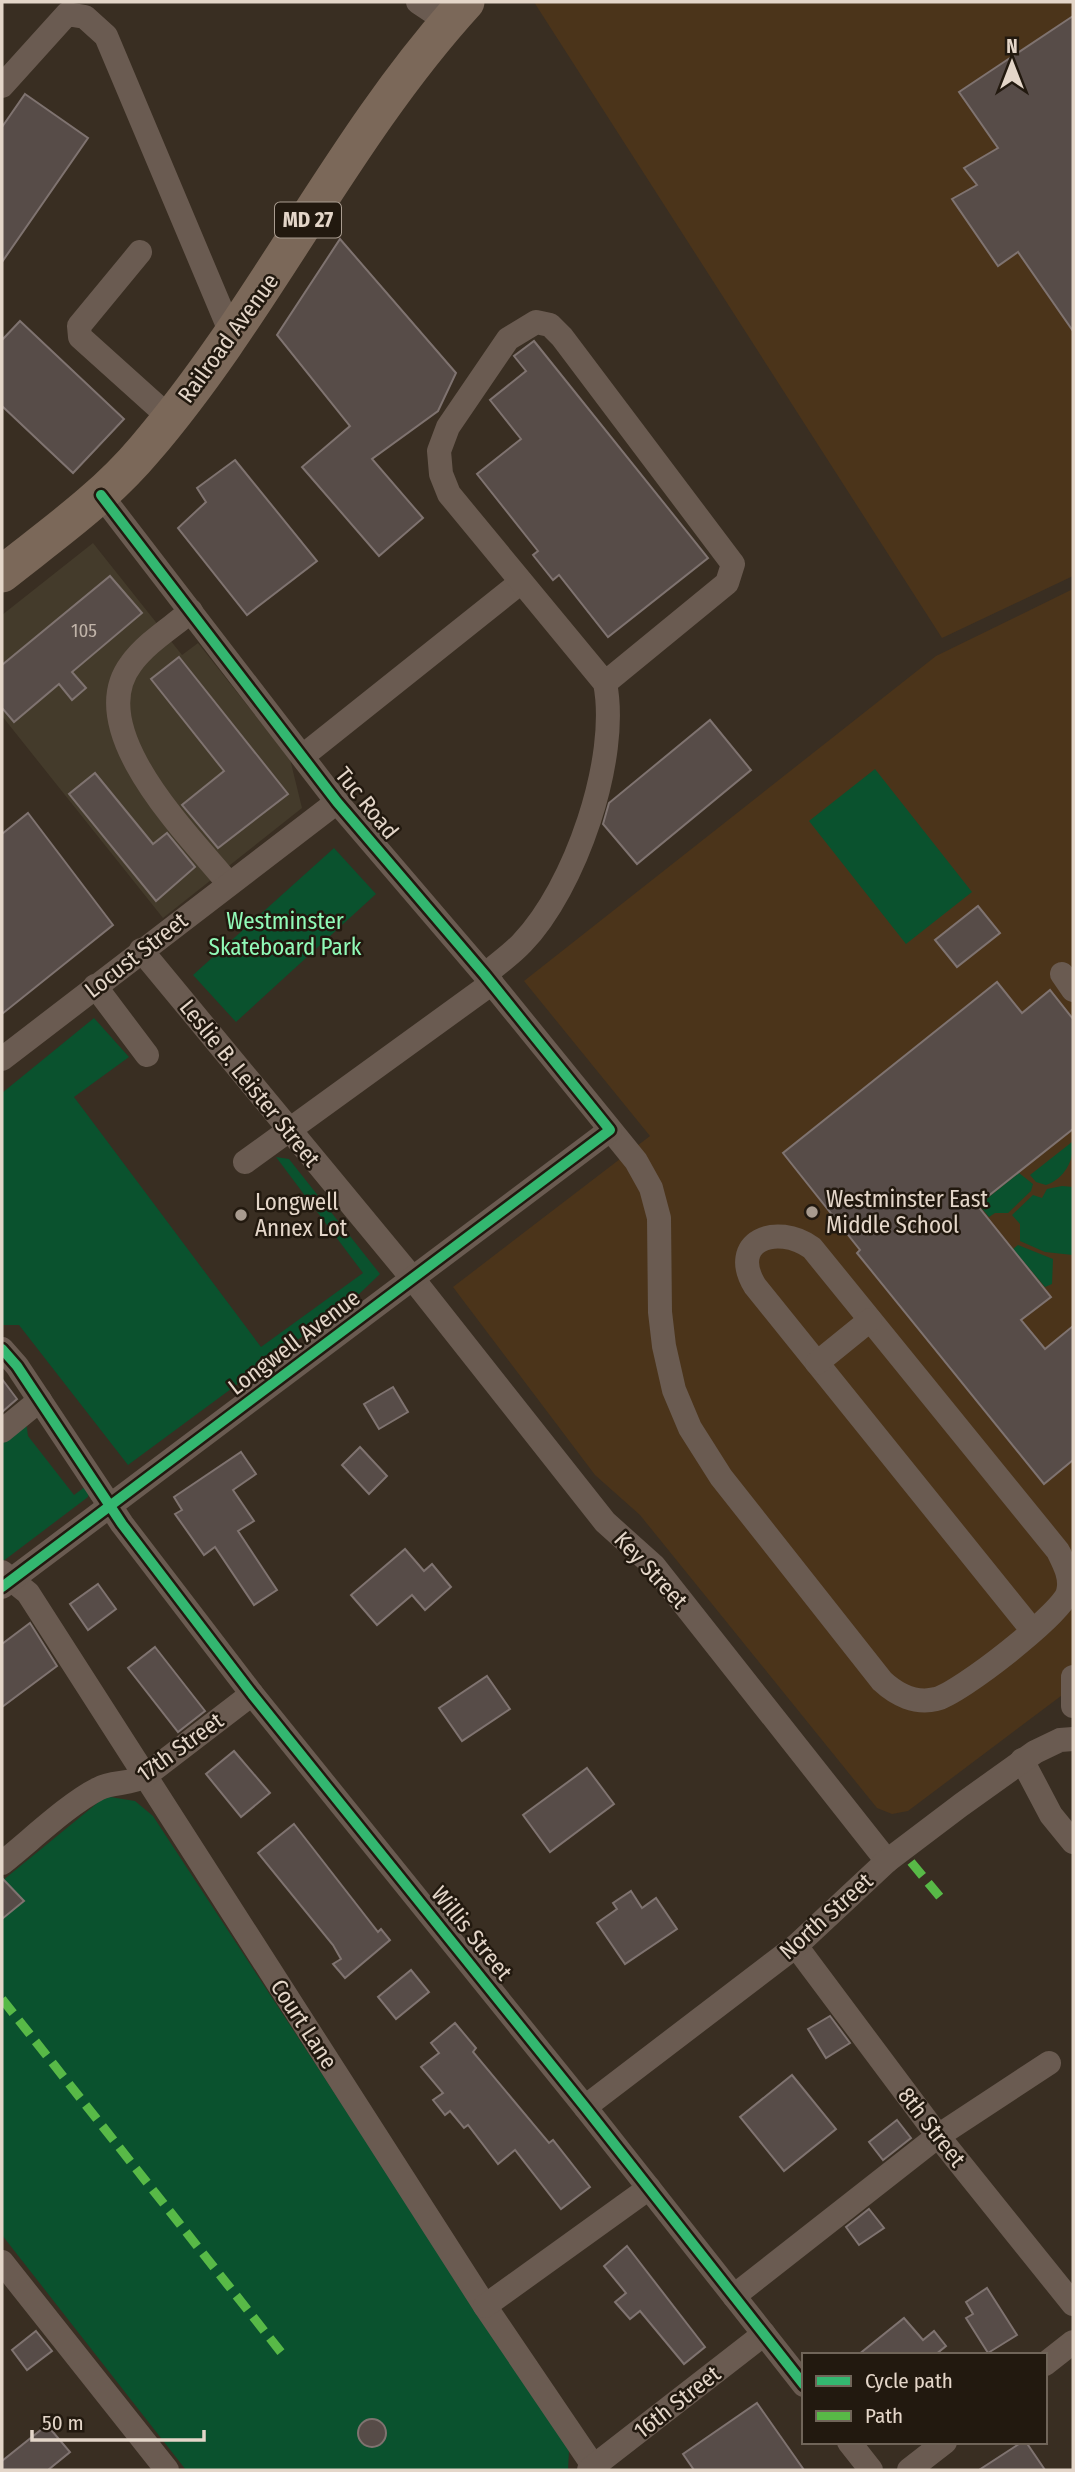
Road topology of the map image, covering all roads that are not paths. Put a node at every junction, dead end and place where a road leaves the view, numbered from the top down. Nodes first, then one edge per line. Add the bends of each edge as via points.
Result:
1 (418, 2) edge
2 (457, 12) edge
3 (2, 86) edge
4 (140, 252) dead end
5 (231, 333) junction
6 (170, 418) junction
7 (101, 495) junction
8 (2, 574) edge
9 (520, 582) junction
10 (191, 611) junction
11 (604, 683) junction
12 (303, 756) junction
13 (337, 802) junction
14 (229, 884) junction
15 (141, 950) junction
16 (489, 979) junction
17 (96, 986) junction
18 (147, 1055) dead end
19 (2, 1059) edge
20 (289, 1130) junction
21 (610, 1130) junction
22 (245, 1162) dead end
23 (413, 1279) junction
24 (870, 1320) junction
25 (2, 1349) edge
26 (817, 1363) junction
27 (40, 1400) junction
28 (2, 1431) edge
29 (113, 1505) junction
30 (5, 1580) edge
31 (1033, 1631) junction
32 (1073, 1677) edge
33 (252, 1694) junction
34 (1073, 1706) edge
35 (1073, 1739) edge
36 (1022, 1760) junction
37 (145, 1776) junction
38 (1073, 1842) edge
39 (887, 1861) junction
40 (2, 1863) edge
41 (796, 1946) junction
42 (1049, 2063) dead end
43 (585, 2107) junction
44 (938, 2136) junction
45 (649, 2188) junction
46 (2, 2262) edge
47 (734, 2296) junction
48 (1073, 2304) edge
49 (485, 2306) junction
50 (764, 2334) junction
51 (1073, 2342) edge
52 (1047, 2362) edge
53 (802, 2382) edge
54 (851, 2444) edge
55 (942, 2444) edge
56 (593, 2469) edge
57 (167, 2470) edge
58 (871, 2470) edge
59 (909, 2470) edge

1 - 2 street
2 - 5 highway, Railroad Avenue / MD 27 via 357,142
3 - 5 street via 67,14 85,18 106,36
4 - 6 street via 79,326 80,337
5 - 6 highway, Railroad Avenue / MD 27
6 - 7 highway, Railroad Avenue / MD 27
7 - 8 highway, Railroad Avenue / MD 27
7 - 10 street, Tuc Road
9 - 11 street
9 - 11 street via 449,494 439,451 448,427 508,339 536,322 550,325 562,337 733,564 727,583
9 - 12 street
10 - 12 street, Tuc Road
10 - 14 street via 130,665 121,693 122,726 134,764
11 - 16 street via 609,707 606,755 583,832 562,884 522,944
12 - 13 street, Tuc Road
13 - 14 street, Locust Street
13 - 16 street, Tuc Road
14 - 15 street, Locust Street
15 - 17 street, Locust Street
15 - 20 street, Leslie B. Leister Street
16 - 20 street
16 - 21 street, Tuc Road
17 - 18 street
17 - 19 street, Locust Street
20 - 22 street
20 - 23 street, Leslie B. Leister Street
21 - 23 street, Longwell Avenue
21 - 31 street, Tuc Road via 651,1188 659,1218 664,1346 674,1390 690,1428 720,1477 882,1681 912,1699 938,1699
23 - 29 street, Longwell Avenue
23 - 39 street, Key Street via 605,1522 654,1566
24 - 26 street
24 - 26 street, Tuc Road via 812,1248 788,1235 768,1237 752,1248 746,1265 755,1286
24 - 31 street, Tuc Road via 1065,1563 1069,1590 1065,1602
25 - 27 street, Willis Street
26 - 31 street
27 - 28 street
27 - 29 street, Willis Street
29 - 30 street, Longwell Avenue
29 - 33 street, Willis Street via 122,1524
30 - 37 street, Court Lane via 28,1593
32 - 34 street
33 - 37 street, 17th Street
33 - 43 street, Willis Street
35 - 36 street, North Street via 1047,1745
36 - 38 street via 1051,1815
36 - 39 street, North Street
37 - 40 street, 17th Street via 128,1784 100,1787
37 - 49 street, Court Lane
39 - 41 street, North Street
41 - 43 street, North Street
41 - 44 street, 8th Street
42 - 44 street
43 - 45 street, Willis Street
44 - 47 street
44 - 48 street, 8th Street
45 - 47 street, Willis Street
45 - 49 street
46 - 57 street
47 - 50 street, Willis Street
49 - 56 street, Court Lane
50 - 53 street, Willis Street
50 - 56 street, 16th Street
51 - 52 street
54 - 58 street
55 - 59 street

